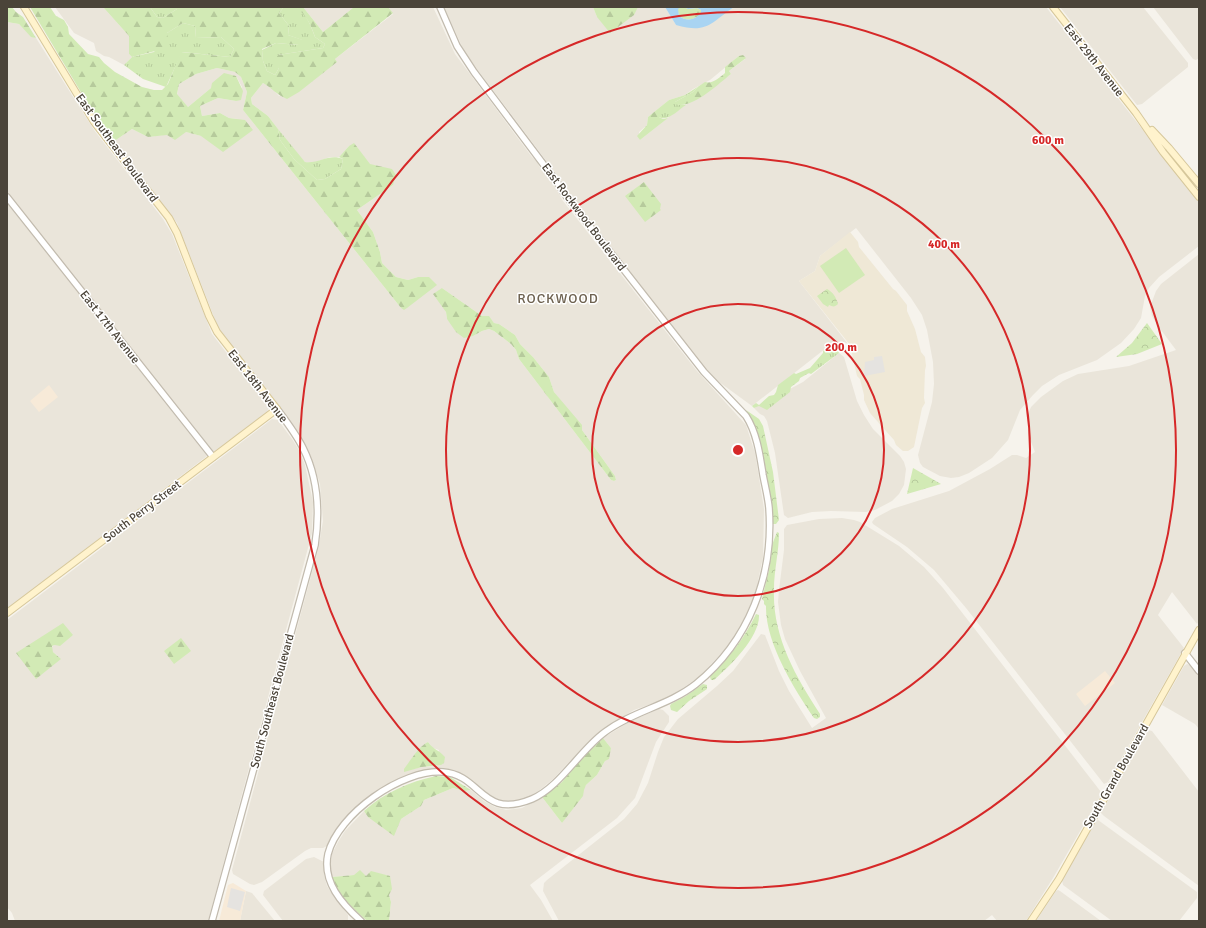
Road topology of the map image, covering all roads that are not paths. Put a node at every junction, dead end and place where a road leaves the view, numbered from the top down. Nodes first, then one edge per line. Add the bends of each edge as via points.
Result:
1 (24, 7) edge
2 (440, 7) edge
3 (1053, 7) edge
4 (1136, 113) junction
5 (1199, 184) edge
6 (7, 197) edge
7 (1199, 197) edge
8 (200, 293) joint
9 (277, 409) junction
10 (214, 457) junction
11 (314, 479) joint
12 (7, 613) edge
13 (1199, 630) edge
14 (1185, 653) junction
15 (1199, 671) edge
16 (212, 921) edge
17 (361, 921) edge
18 (1031, 921) edge

1 - 8 main road, East Southeast Boulevard via 94,122 169,218
2 - 17 street, East Rockwood Boulevard via 457,46 474,72 563,192 704,372 746,416 756,442 769,506 770,532 765,572 758,598 741,634 724,656 689,688 663,704 622,720 600,736 560,777 534,798 514,804 501,804 486,797 468,782 442,772 416,776 392,785 358,810 336,837 327,859 327,873 332,886 345,905
3 - 4 main road, East 29th Avenue
4 - 5 main road, East 29th Avenue
4 - 7 main road, East 29th Avenue
6 - 10 street, East 17th Avenue
8 - 9 main road, East 18th Avenue via 213,326
9 - 10 main road, South Perry Street
9 - 11 street, East 18th Avenue via 303,447
10 - 12 main road, South Perry Street
11 - 16 street, South Southeast Boulevard via 318,508 315,545
13 - 14 main road, South Grand Boulevard
14 - 15 street
14 - 18 main road, South Grand Boulevard via 1059,879

